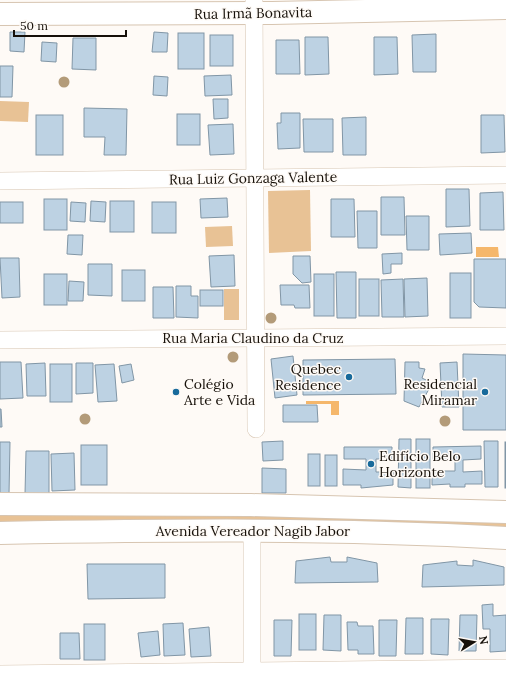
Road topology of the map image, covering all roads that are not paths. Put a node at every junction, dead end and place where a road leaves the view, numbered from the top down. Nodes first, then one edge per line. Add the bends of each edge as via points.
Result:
1 (254, 6) edge
2 (506, 8) edge
3 (0, 14) edge
4 (506, 175) edge
5 (254, 178) junction
6 (0, 181) edge
7 (506, 336) edge
8 (255, 338) junction
9 (0, 340) edge
10 (256, 430) dead end
11 (0, 504) edge
12 (251, 505) junction
13 (500, 512) edge
14 (252, 530) junction
15 (0, 533) edge
16 (500, 538) edge
17 (506, 668) edge
18 (252, 672) junction
19 (0, 674) edge

1 - 2 main road, Rua Irmã Bonavita
1 - 3 main road, Rua Irmã Bonavita
1 - 5 street
4 - 5 street, Rua Luiz Gonzaga Valente
5 - 6 street, Rua Luiz Gonzaga Valente
5 - 8 street
7 - 8 street, Rua Maria Claudino da Cruz
8 - 9 street, Rua Maria Claudino da Cruz
8 - 10 street
11 - 12 main road, Avenida Vereador Nagib Jabor
12 - 13 main road, Avenida Vereador Nagib Jabor
12 - 14 main road
13 - 16 main road
14 - 15 main road, Avenida Vereador Nagib Jabor
14 - 16 main road, Avenida Vereador Nagib Jabor via 418,533
14 - 18 street
17 - 18 street
18 - 19 street

